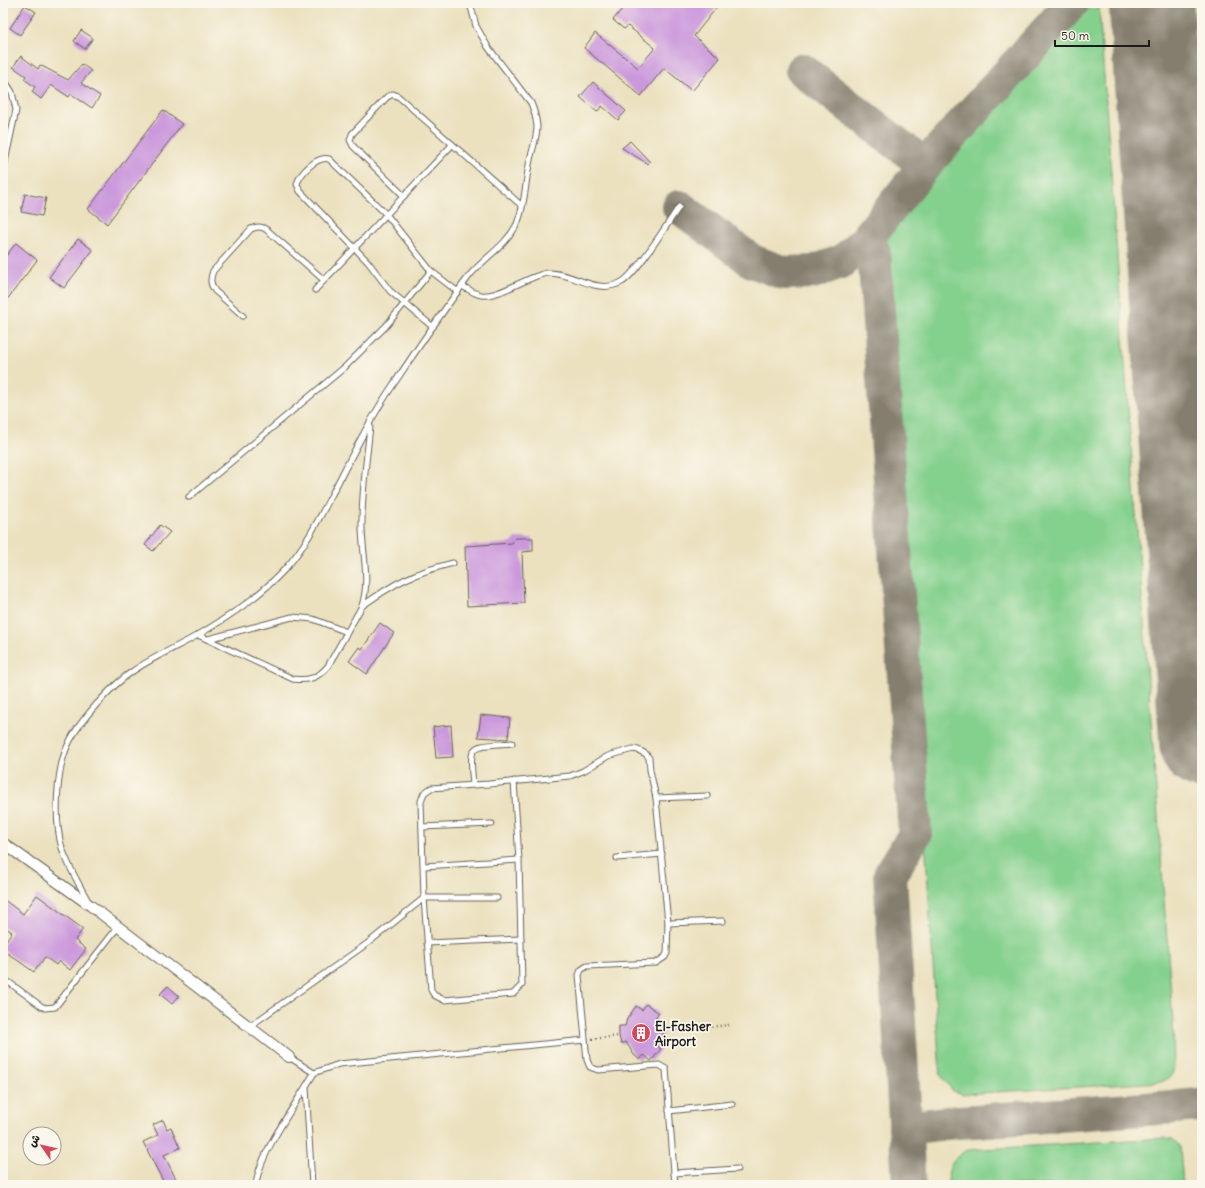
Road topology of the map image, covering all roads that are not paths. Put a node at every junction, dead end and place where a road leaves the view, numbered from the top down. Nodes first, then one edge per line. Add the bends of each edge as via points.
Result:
1 (470, 3) edge
2 (3, 78) edge
3 (452, 145) junction
4 (3, 171) edge
5 (404, 196) junction
6 (522, 206) junction
7 (679, 207) dead end
8 (386, 214) junction
9 (354, 248) junction
10 (431, 271) junction
11 (324, 280) junction
12 (462, 286) junction
13 (315, 290) dead end
14 (458, 292) junction
15 (405, 303) junction
16 (243, 316) dead end
17 (433, 327) junction
18 (370, 423) junction
19 (189, 498) dead end
20 (453, 563) dead end
21 (362, 606) junction
22 (347, 632) junction
23 (198, 635) junction
24 (208, 639) junction
25 (512, 743) dead end
26 (514, 781) junction
27 (473, 785) junction
28 (707, 796) dead end
29 (656, 798) junction
30 (492, 824) dead end
31 (422, 827) junction
32 (3, 843) edge
33 (662, 854) junction
34 (617, 858) dead end
35 (519, 860) junction
36 (424, 866) junction
37 (424, 898) junction
38 (497, 898) dead end
39 (91, 906) junction
40 (723, 921) dead end
41 (668, 923) junction
42 (118, 927) junction
43 (521, 939) junction
44 (427, 943) junction
45 (3, 978) edge
46 (250, 1026) junction
47 (585, 1040) junction
48 (289, 1056) joint
49 (314, 1073) junction
50 (306, 1087) junction
51 (732, 1104) dead end
52 (669, 1111) junction
53 (737, 1169) dead end
54 (674, 1173) junction
55 (256, 1185) edge
56 (312, 1185) edge
57 (675, 1185) edge

1 - 6 lane via 476,26 488,47 531,103 535,112 536,134
2 - 4 lane via 12,92 16,110
3 - 5 lane
3 - 5 lane via 396,95 387,97 377,107 352,134 351,144
3 - 6 lane
5 - 8 lane
6 - 12 lane via 517,224 507,239
7 - 12 lane via 630,275 614,286 594,286 550,273 486,295 476,294
8 - 9 lane
8 - 9 lane via 329,159 317,160 300,176 297,184 300,191
8 - 10 lane
9 - 11 lane
9 - 15 lane via 387,288
10 - 14 lane
10 - 15 lane
11 - 13 lane
11 - 16 lane via 267,230 255,227 211,276 215,291
12 - 14 lane
14 - 17 lane
15 - 17 lane
15 - 19 lane via 345,367
17 - 18 lane via 391,387
18 - 21 lane via 362,519 367,583
18 - 23 lane via 304,545 287,566 248,604
20 - 21 lane via 398,581
21 - 22 lane
22 - 24 lane via 313,619 292,617
22 - 24 lane via 322,674 303,680 293,679
23 - 24 lane
23 - 39 lane via 130,672 83,721 73,733 66,748 57,810 58,830 70,867
25 - 27 lane via 480,746 473,750 470,758
26 - 27 lane
26 - 29 lane via 570,776 608,756 633,749 649,758
26 - 35 lane
27 - 31 lane via 427,789 421,801
28 - 29 lane
29 - 33 lane
30 - 31 lane
31 - 36 lane
32 - 39 street
33 - 34 lane
33 - 41 lane
35 - 36 lane
35 - 43 lane
36 - 37 lane
37 - 38 lane
37 - 44 lane
37 - 46 lane via 368,943
39 - 42 street
40 - 41 lane
41 - 47 lane via 667,952 661,961 587,966 581,970
42 - 45 lane via 55,1007 41,1006
42 - 46 street
43 - 44 lane
43 - 44 lane via 522,981 517,992 444,1000 434,994 429,985
46 - 48 street
47 - 49 lane via 339,1064
47 - 52 lane via 588,1064 594,1070 662,1065 666,1073
48 - 49 lane
49 - 50 lane
50 - 55 lane via 260,1166
50 - 56 lane
51 - 52 lane
52 - 54 lane
53 - 54 lane
54 - 57 lane

